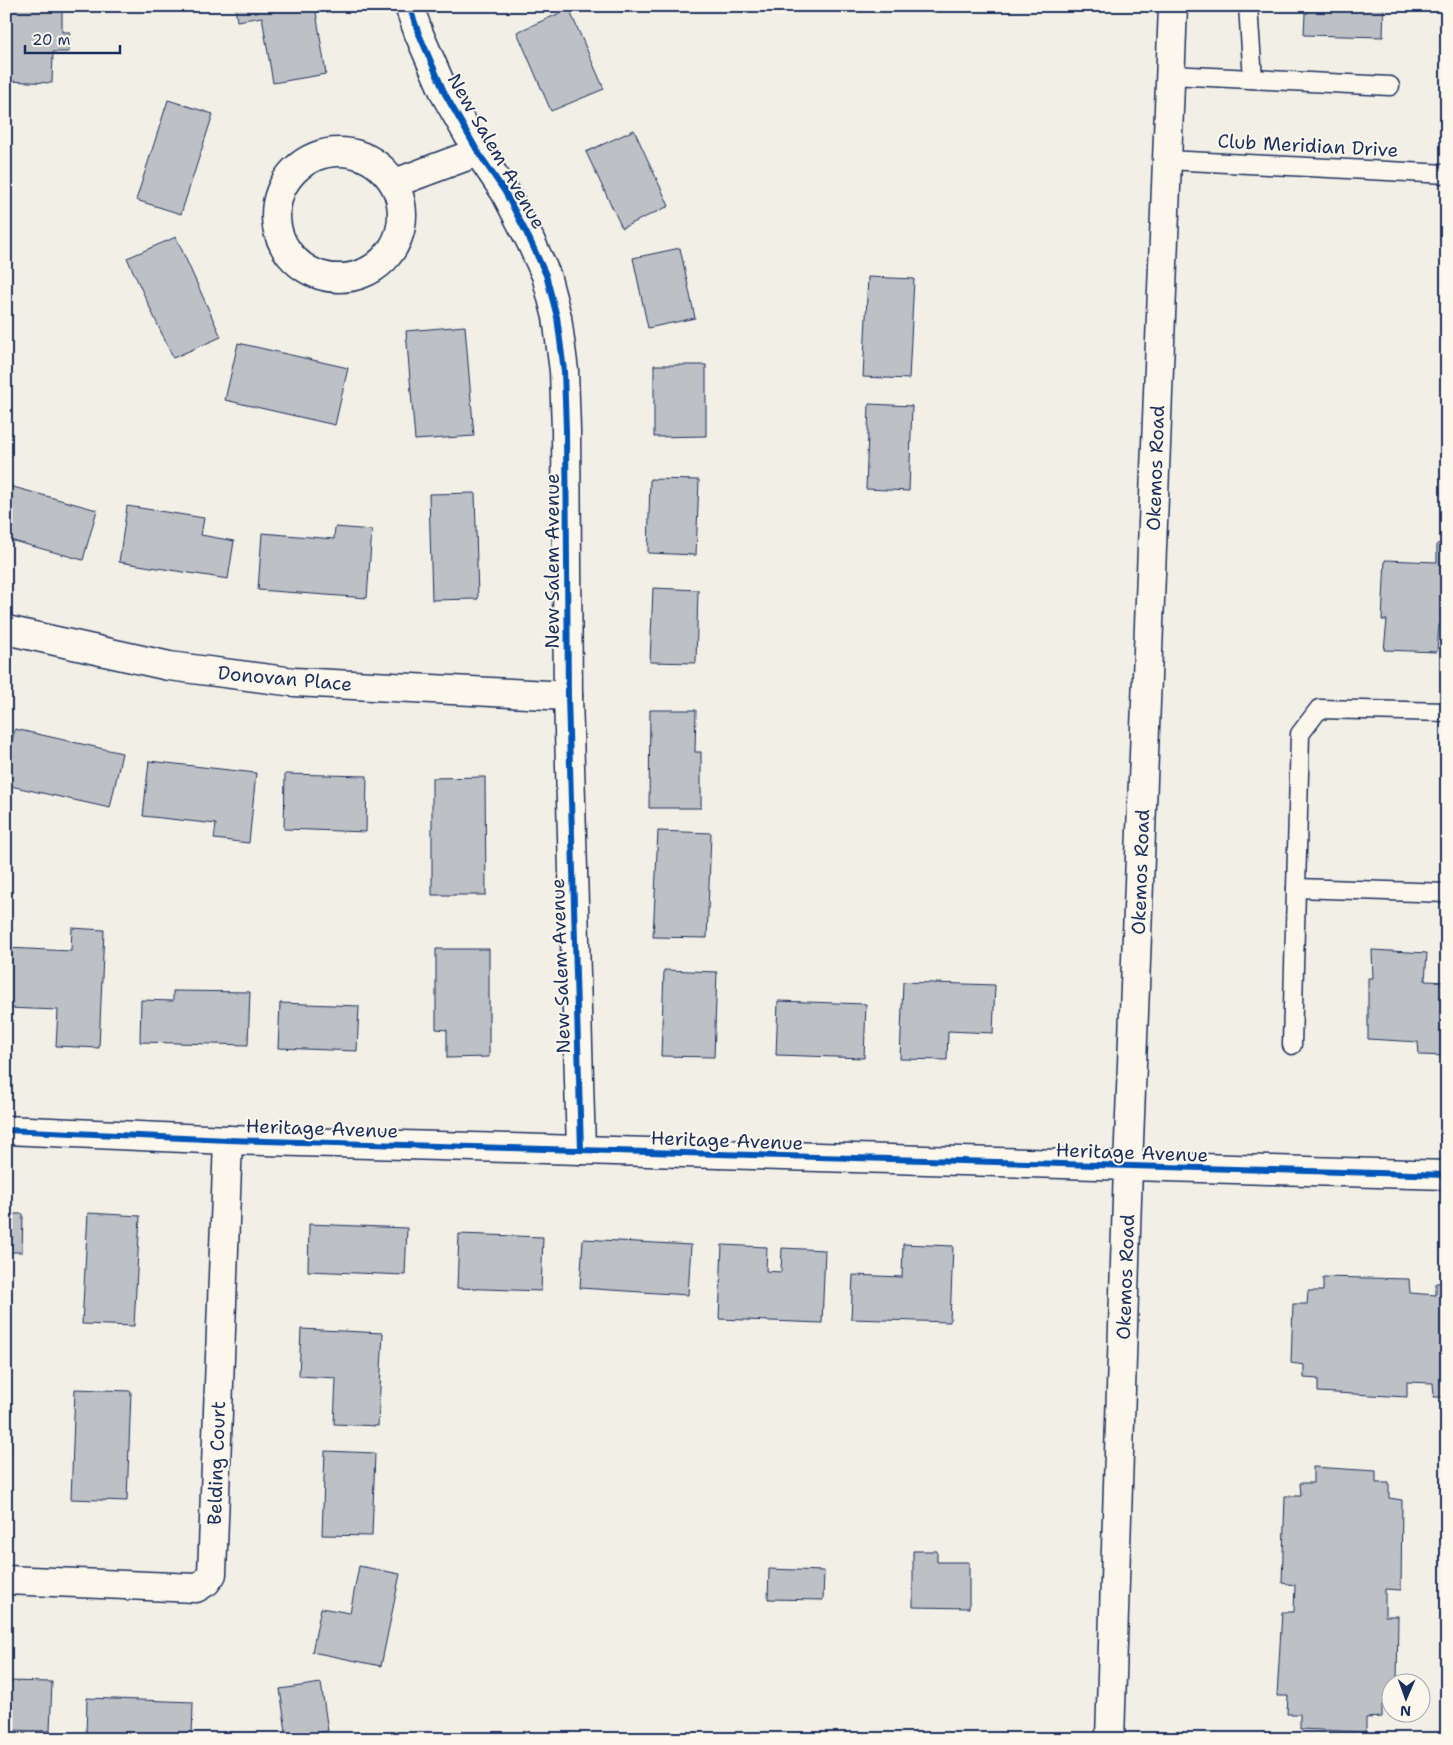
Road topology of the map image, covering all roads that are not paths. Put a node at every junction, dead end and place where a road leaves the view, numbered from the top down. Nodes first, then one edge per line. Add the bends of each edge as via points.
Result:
1 (410, 6) edge
2 (1173, 6) edge
3 (1248, 6) edge
4 (1171, 74) junction
5 (1253, 79) junction
6 (1390, 86) dead end
7 (478, 152) junction
8 (1167, 160) junction
9 (1447, 174) edge
10 (395, 183) junction
11 (6, 630) edge
12 (568, 696) junction
13 (1447, 712) edge
14 (1296, 888) junction
15 (1447, 893) edge
16 (1292, 1045) dead end
17 (6, 1130) edge
18 (228, 1140) junction
19 (581, 1150) junction
20 (1128, 1167) junction
21 (1447, 1175) edge
22 (6, 1580) edge
23 (1110, 1739) edge

1 - 7 street, New Salem Avenue via 445,94
2 - 4 street, Okemos Road
3 - 5 lane
4 - 5 lane
4 - 8 street, Okemos Road
5 - 6 lane
7 - 10 street
7 - 12 street, New Salem Avenue via 505,192 530,240 546,275 557,317 564,370 566,430
8 - 9 lane, Club Meridian Drive
8 - 20 street, Okemos Road
10 - 10 street via 385,170 356,153 323,153 308,159 284,182 278,198 278,231 284,246 307,270 323,276 356,276 371,270 384,260 401,232 401,198
11 - 12 street, Donovan Place via 169,666 294,682
12 - 19 street, New Salem Avenue
13 - 14 lane via 1319,709 1300,734
14 - 15 lane
14 - 16 lane
17 - 18 street, Heritage Avenue
18 - 19 street, Heritage Avenue
18 - 22 street, Belding Court via 212,1574 196,1588
19 - 20 street, Heritage Avenue
20 - 21 street, Heritage Avenue
20 - 23 street, Okemos Road

